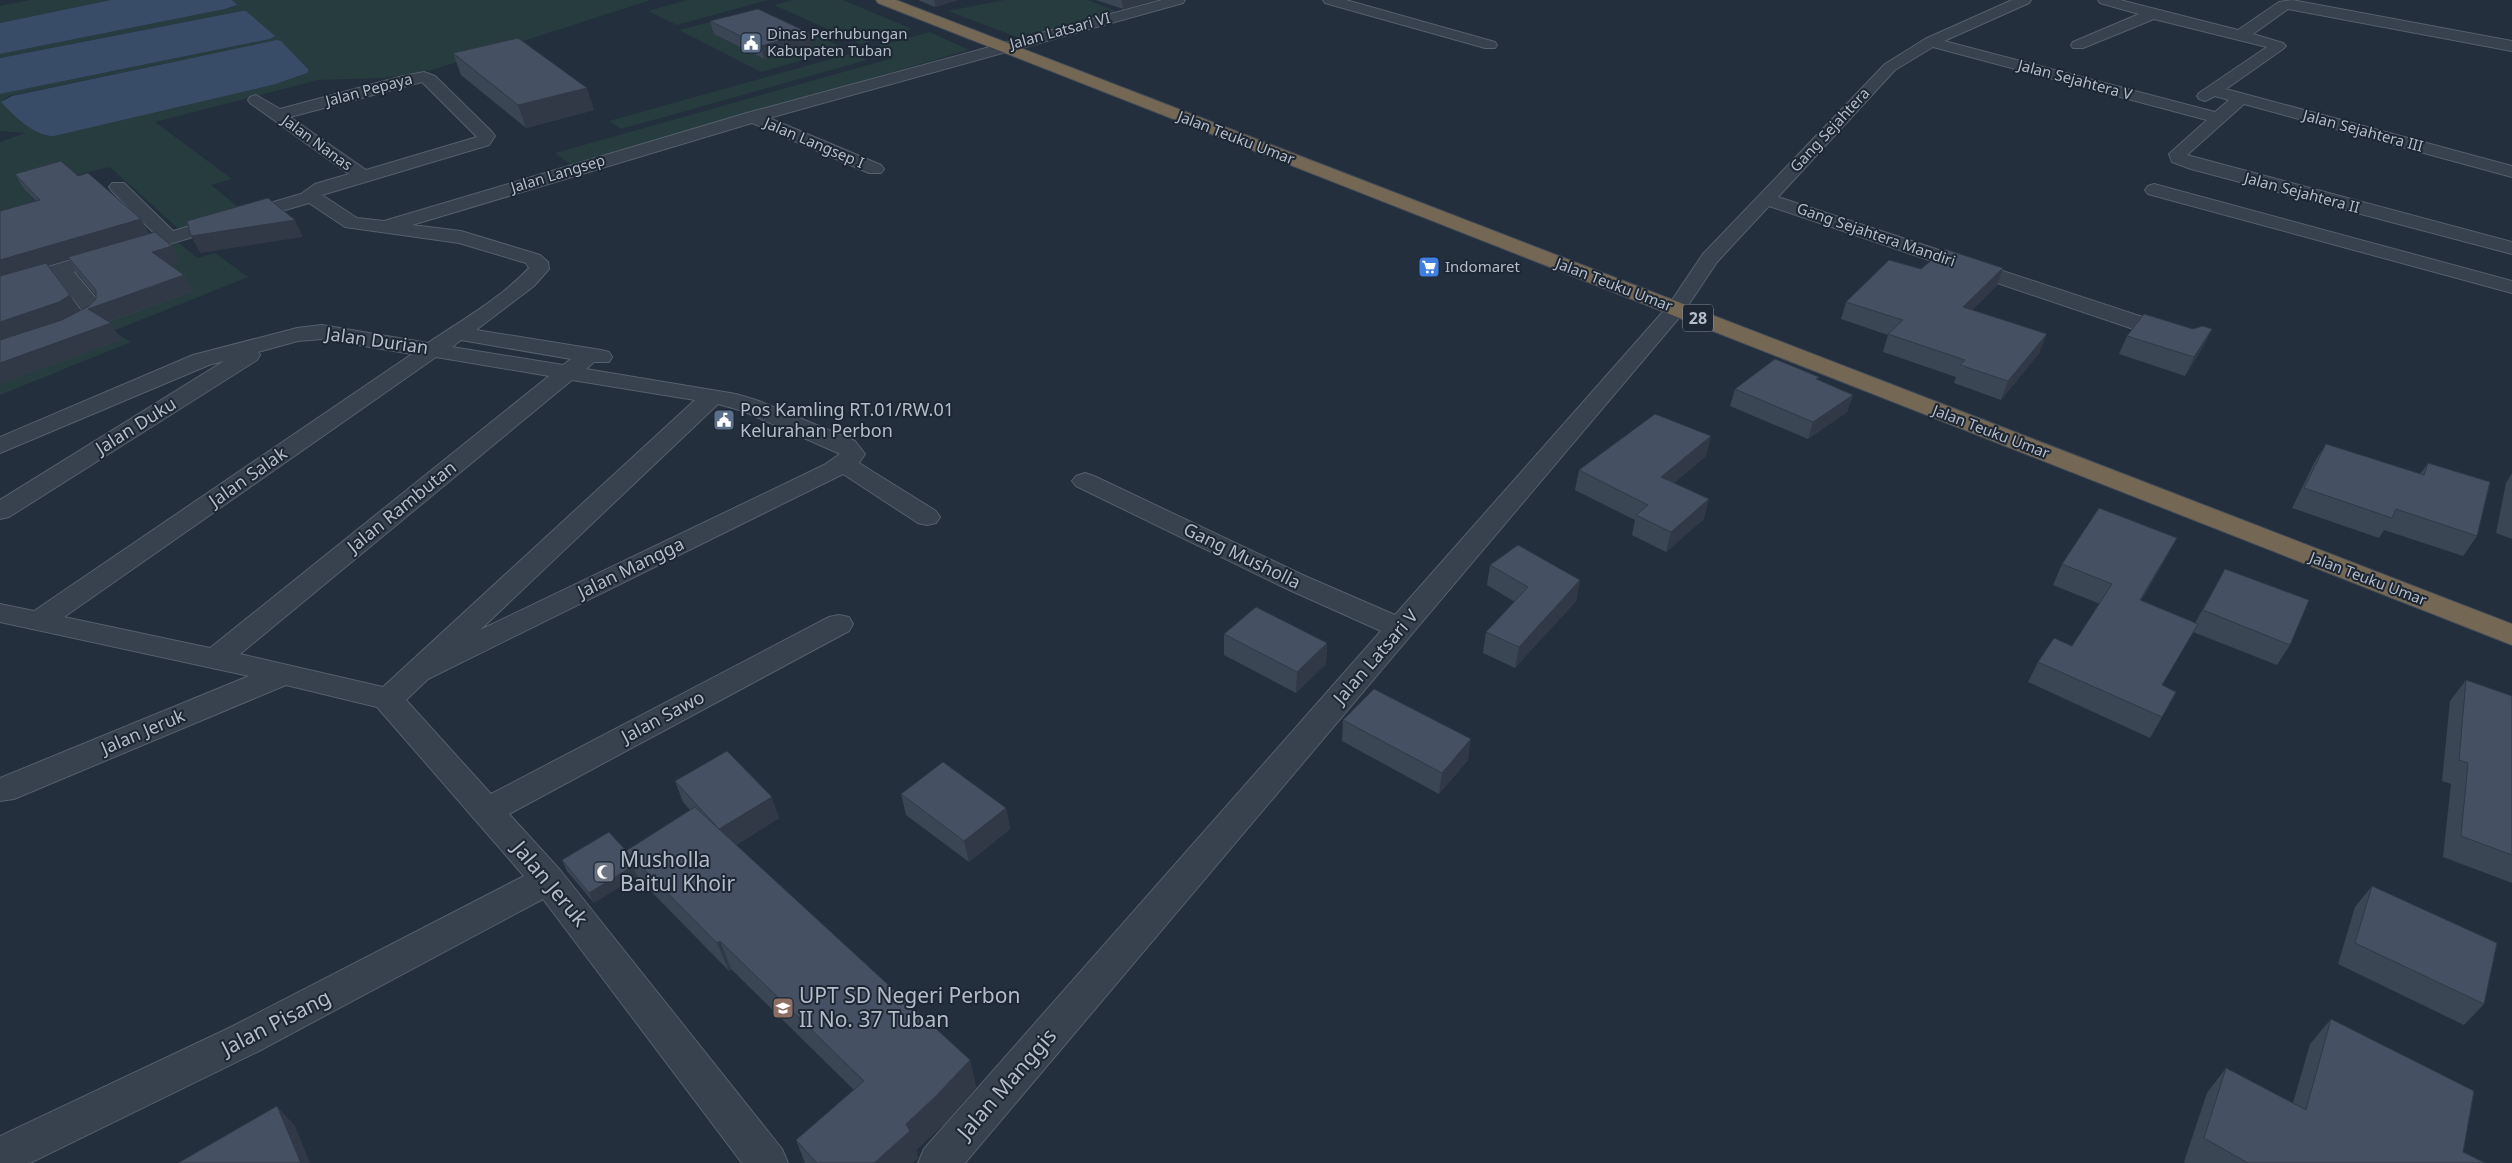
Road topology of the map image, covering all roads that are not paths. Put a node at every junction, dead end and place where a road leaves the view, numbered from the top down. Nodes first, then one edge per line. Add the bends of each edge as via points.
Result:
1 (883, 0) edge
2 (1178, 0) edge
3 (1330, 0) edge
4 (2024, 0) edge
5 (2105, 0) edge
6 (2358, 0) edge
7 (2152, 14) junction
8 (2344, 14) junction
9 (2240, 35) junction
10 (1930, 42) junction
11 (1490, 45) dead end
12 (2078, 45) dead end
13 (1000, 46) junction
14 (2512, 46) edge
15 (2214, 90) junction
16 (2241, 98) junction
17 (256, 100) dead end
18 (2185, 109) junction
19 (277, 115) junction
20 (753, 117) junction
21 (2219, 118) junction
22 (2197, 165) junction
23 (875, 168) dead end
24 (2512, 172) edge
25 (363, 176) junction
26 (118, 187) dead end
27 (310, 197) junction
28 (1766, 199) junction
29 (379, 228) junction
30 (170, 238) junction
31 (2512, 248) edge
32 (61, 269) junction
33 (0, 287) edge
34 (2512, 287) edge
35 (1676, 309) junction
36 (457, 333) junction
37 (2184, 339) edge
38 (271, 341) junction
39 (433, 349) junction
40 (0, 352) edge
41 (589, 355) junction
42 (568, 372) junction
43 (652, 386) junction
44 (713, 396) junction
45 (0, 446) edge
46 (844, 464) junction
47 (1085, 481) dead end
48 (0, 511) edge
49 (927, 517) dead end
50 (0, 613) edge
51 (40, 621) junction
52 (839, 624) dead end
53 (1401, 628) junction
54 (2512, 636) edge
55 (216, 659) junction
56 (417, 672) junction
57 (283, 674) junction
58 (388, 700) junction
59 (2, 790) dead end
60 (487, 811) junction
61 (548, 880) junction
62 (1075, 1005) joint
63 (0, 1157) edge
64 (768, 1163) edge
65 (939, 1163) edge

1 - 13 highway, Jalan Teuku Umar / 28
2 - 13 street, Jalan Latsari VI
3 - 11 street
4 - 10 street, Gang Sejahtera
5 - 7 street
6 - 8 street
7 - 9 street
7 - 12 street
8 - 9 street via 2288,4
8 - 14 street
9 - 15 street via 2278,46
10 - 18 street, Jalan Sejahtera V
10 - 28 street, Gang Sejahtera via 1882,74
13 - 20 street, Jalan Langsep
13 - 35 highway, Jalan Teuku Umar / 28
15 - 16 street, Jalan Sejahtera III
15 - 18 street
16 - 21 street, Jalan Sejahtera II
16 - 24 street, Jalan Sejahtera III
17 - 19 street, Jalan Nanas
18 - 21 street, Jalan Sejahtera V
19 - 25 street, Jalan Nanas
19 - 25 street, Jalan Pepaya via 424,77 486,136 479,143
20 - 23 street, Jalan Langsep I
20 - 29 street, Jalan Langsep
21 - 22 street, Jalan Sejahtera II via 2177,156
22 - 31 street, Jalan Sejahtera II
22 - 34 street via 2160,192
25 - 27 street, Jalan Nanas via 315,190 309,194
26 - 30 street
27 - 29 street via 344,220
27 - 30 street, Jalan Nanas
28 - 35 street, Gang Sejahtera via 1710,258
28 - 37 street, Gang Sejahtera Mandiri
29 - 36 street via 471,239 538,262 539,269 527,282
30 - 32 street, Jalan Nanas
32 - 33 street, Jalan Nanas
32 - 40 street via 93,308 94,314 78,325
35 - 53 street, Jalan Latsari V
35 - 54 highway, Jalan Teuku Umar / 28
36 - 39 street, Jalan Salak
36 - 41 street, Jalan Durian
38 - 39 street, Jalan Durian via 322,332
38 - 45 street, Jalan Durian via 201,360
38 - 48 street, Jalan Duku
39 - 42 street, Jalan Durian
39 - 51 street, Jalan Salak
41 - 42 street, Jalan Rambutan
41 - 43 street, Jalan Durian via 624,366
42 - 43 street, Jalan Durian
42 - 55 street, Jalan Rambutan
43 - 44 street, Jalan Durian
44 - 46 street, Jalan Durian via 744,404 846,446 853,454
44 - 56 street, Jalan Mangga
46 - 49 street
46 - 56 street, Jalan Mangga
47 - 53 street, Gang Musholla via 1286,578
50 - 51 street, Jalan Jeruk
51 - 55 street, Jalan Jeruk
52 - 60 street, Jalan Sawo
53 - 62 street, Jalan Latsari V
55 - 57 street, Jalan Jeruk
56 - 58 street, Jalan Mangga
57 - 58 street, Jalan Jeruk via 359,690
57 - 59 street, Jalan Jeruk
58 - 60 street, Jalan Jeruk
60 - 61 street, Jalan Jeruk
61 - 63 street, Jalan Pisang via 243,1040
61 - 64 street, Jalan Jeruk
62 - 65 street, Jalan Manggis

